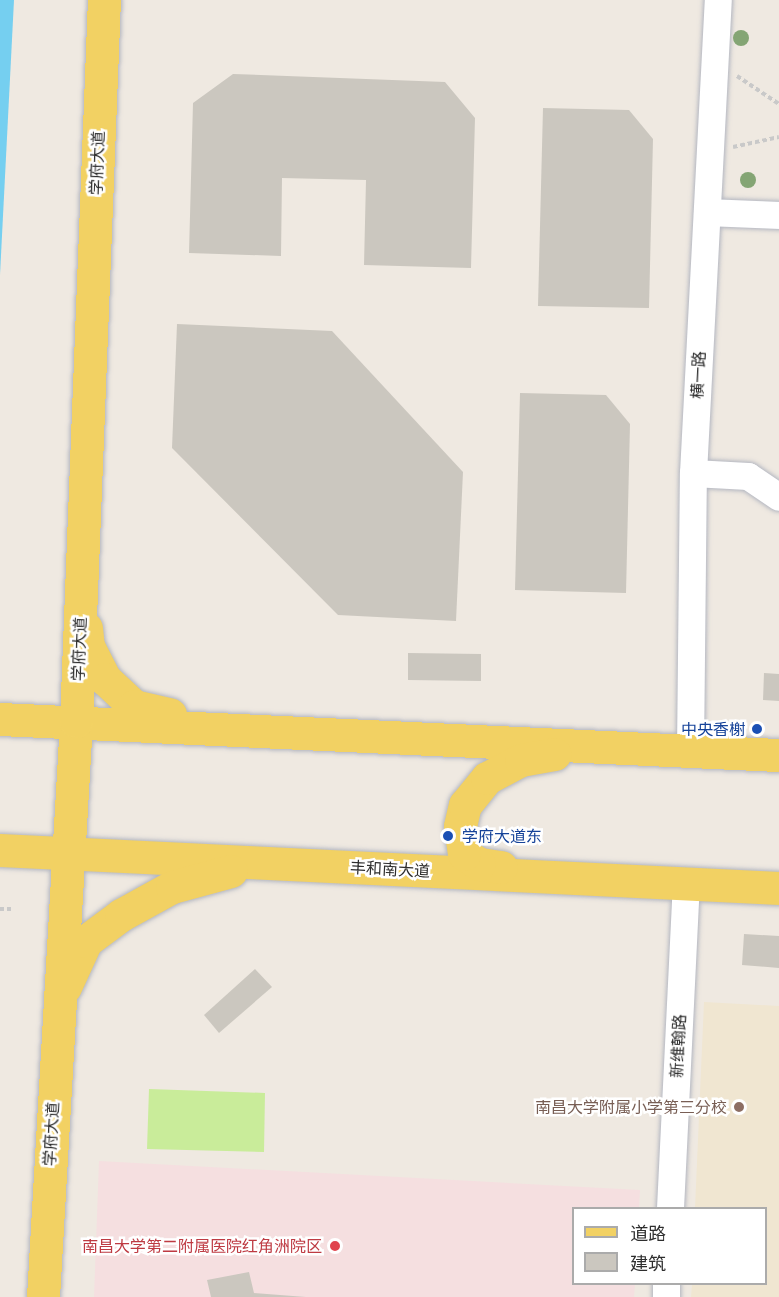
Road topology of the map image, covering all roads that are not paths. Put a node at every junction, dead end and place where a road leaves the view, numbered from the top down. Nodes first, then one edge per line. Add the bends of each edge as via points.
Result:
1 (104, 0) edge
2 (718, 0) edge
3 (707, 212) junction
4 (779, 215) edge
5 (693, 473) junction
6 (779, 497) edge
7 (81, 580) junction
8 (1, 719) edge
9 (76, 721) junction
10 (248, 730) junction
11 (591, 746) junction
12 (690, 751) junction
13 (779, 755) edge
14 (0, 850) edge
15 (66, 853) junction
16 (261, 863) junction
17 (584, 878) junction
18 (686, 883) junction
19 (779, 888) edge
20 (58, 1002) junction
21 (670, 1207) edge
22 (43, 1297) edge

1 - 7 main road, 学府大道
2 - 3 street, 横一路
3 - 4 street
3 - 5 street, 横一路
5 - 6 street via 748,476
5 - 12 street, 横一路
7 - 9 main road, 学府大道
7 - 10 main road via 88,646 105,679 134,706
8 - 9 main road
9 - 10 main road
9 - 15 main road, 学府大道
10 - 11 main road
11 - 12 main road
11 - 17 main road via 521,760 487,778 465,805 460,826 464,854 479,864
12 - 13 main road
14 - 15 main road, 丰和南大道
15 - 16 main road, 丰和南大道
15 - 20 main road, 学府大道
16 - 17 main road, 丰和南大道
16 - 20 main road via 172,887 121,915 86,941
17 - 18 main road, 丰和南大道
18 - 19 main road, 丰和南大道
18 - 21 street, 新维翰路
20 - 22 main road, 学府大道

